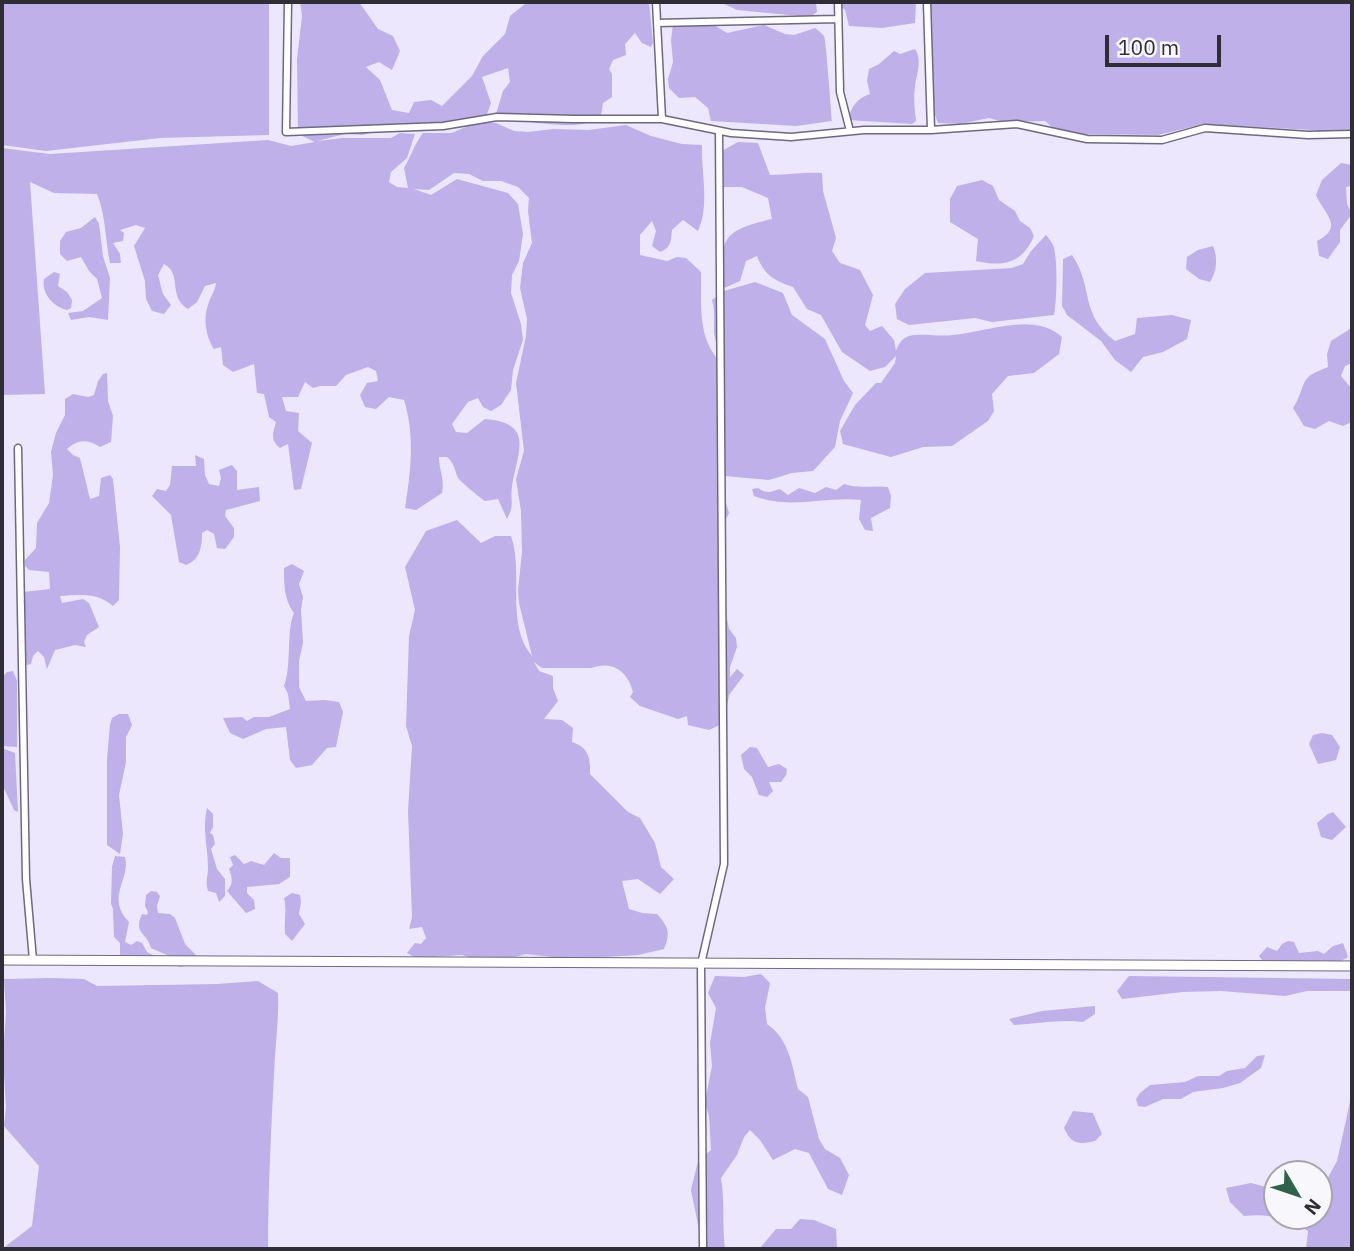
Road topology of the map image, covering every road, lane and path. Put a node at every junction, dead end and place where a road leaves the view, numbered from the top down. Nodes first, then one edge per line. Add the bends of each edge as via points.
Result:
1 (288, 2) edge
2 (656, 2) edge
3 (838, 2) edge
4 (927, 2) edge
5 (838, 19) junction
6 (657, 23) junction
7 (662, 119) junction
8 (931, 130) junction
9 (719, 131) junction
10 (850, 131) junction
11 (1352, 134) edge
12 (18, 448) dead end
13 (2, 960) edge
14 (33, 960) junction
15 (701, 964) junction
16 (1352, 967) edge
17 (703, 1249) edge

1 - 7 street via 286,132 443,126 497,117
2 - 6 street
3 - 5 street
4 - 8 street
5 - 6 street
5 - 10 street via 840,92
6 - 7 street
7 - 9 street
8 - 10 street
8 - 11 street via 1017,124 1087,138 1162,140 1205,128
9 - 10 street via 791,137
9 - 15 street via 724,864
12 - 14 street via 26,879
13 - 14 street
14 - 15 street
15 - 16 street
15 - 17 street

